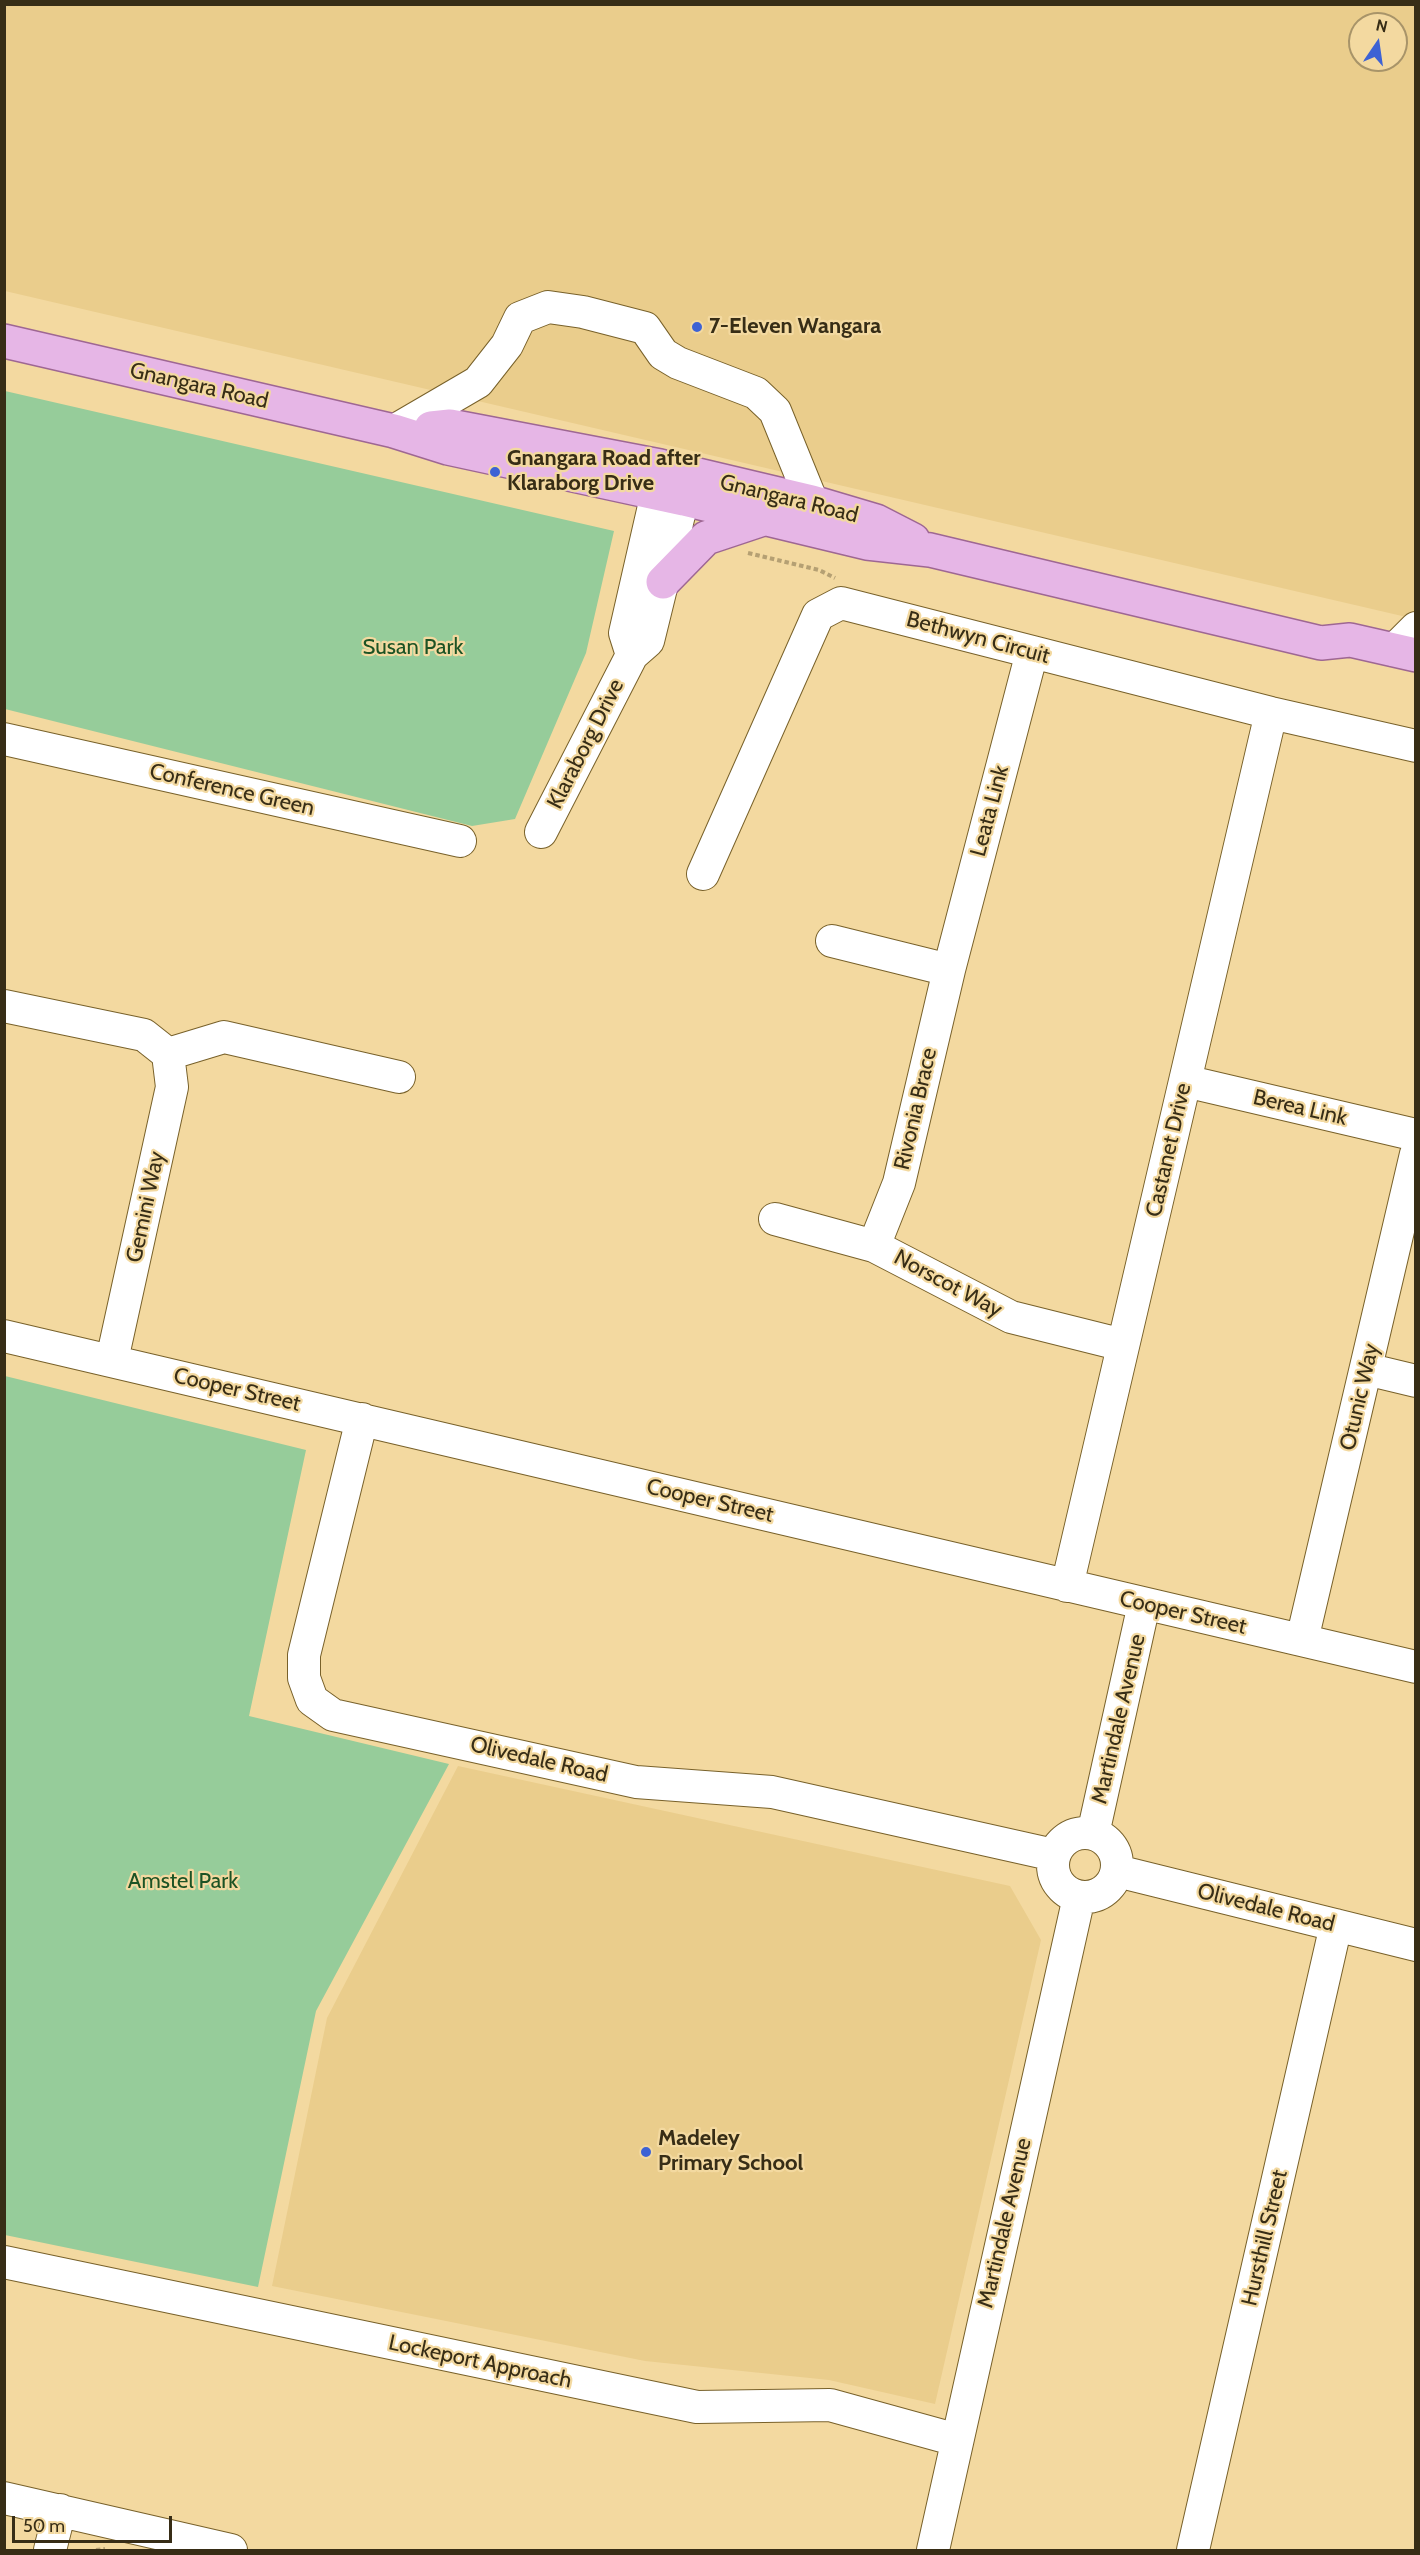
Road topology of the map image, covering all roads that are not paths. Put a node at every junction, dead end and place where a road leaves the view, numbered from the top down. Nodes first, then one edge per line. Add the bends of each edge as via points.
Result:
1 (4, 341) edge
2 (394, 431) junction
3 (672, 483) junction
4 (812, 502) junction
5 (766, 518) junction
6 (930, 550) junction
7 (663, 582) junction
8 (1321, 643) junction
9 (1408, 644) edge
10 (1032, 652) junction
11 (632, 655) junction
12 (1416, 678) edge
13 (1271, 713) junction
14 (4, 740) edge
15 (1416, 746) edge
16 (541, 832) dead end
17 (460, 841) dead end
18 (703, 874) dead end
19 (832, 941) dead end
20 (949, 970) junction
21 (4, 1006) edge
22 (168, 1054) junction
23 (399, 1077) dead end
24 (1185, 1081) junction
25 (1416, 1135) edge
26 (1416, 1154) edge
27 (775, 1219) dead end
28 (874, 1246) junction
29 (4, 1336) edge
30 (1123, 1345) junction
31 (112, 1360) junction
32 (1366, 1369) junction
33 (1416, 1381) edge
34 (362, 1419) junction
35 (1067, 1586) junction
36 (1144, 1604) junction
37 (1302, 1640) junction
38 (1416, 1667) edge
39 (1093, 1834) junction
40 (1054, 1856) junction
41 (1117, 1871) junction
42 (1078, 1897) junction
43 (1336, 1925) junction
44 (1416, 1945) edge
45 (4, 2262) edge
46 (957, 2440) junction
47 (4, 2498) edge
48 (60, 2510) junction
49 (50, 2550) edge
50 (231, 2550) edge
51 (933, 2550) edge
52 (1193, 2550) edge

1 - 2 main road, Gnangara Road
2 - 3 main road, Gnangara Road via 448,448
2 - 4 street via 478,382 507,345 520,318 548,307 583,312 645,328 663,354 678,363 756,393 775,411
3 - 4 main road, Gnangara Road
3 - 5 main road, Gnangara Road
3 - 7 street, Klaraborg Drive
3 - 11 street, Klaraborg Drive via 625,633
4 - 6 main road, Gnangara Road via 876,521
5 - 6 main road, Gnangara Road via 867,543
5 - 7 main road via 706,538
6 - 8 main road, Gnangara Road
7 - 11 street, Klaraborg Drive via 648,641
8 - 9 main road, Gnangara Road via 1350,640
8 - 12 main road, Gnangara Road via 1347,662
10 - 13 street, Bethwyn Circuit
10 - 18 street, Bethwyn Circuit via 841,603 818,615
10 - 20 street, Leata Link
11 - 16 street, Klaraborg Drive
13 - 15 street, Bethwyn Circuit
13 - 24 street, Castanet Drive
14 - 17 street, Conference Green
19 - 20 street
20 - 28 street, Rivonia Brace via 899,1183
21 - 22 street via 144,1035
22 - 23 street via 224,1037
22 - 31 street, Gemini Way via 172,1087
24 - 25 street, Berea Link
24 - 30 street, Castanet Drive
26 - 32 street, Otunic Way
27 - 28 street, Norscot Way
28 - 30 street, Norscot Way via 1011,1317
29 - 31 street, Cooper Street
30 - 35 street, Castanet Drive
31 - 34 street, Cooper Street
32 - 33 street
32 - 37 street, Otunic Way
34 - 35 street, Cooper Street
34 - 40 street, Olivedale Road via 304,1656 304,1678 312,1700 333,1714 636,1782 772,1792
35 - 36 street, Cooper Street
36 - 37 street, Cooper Street
36 - 39 street, Martindale Avenue
37 - 38 street, Cooper Street
39 - 40 street via 1078,1833 1068,1838
39 - 41 street via 1112,1846
40 - 42 street via 1054,1875 1060,1885
41 - 42 street via 1106,1890 1096,1896
41 - 43 street, Olivedale Road
42 - 46 street, Martindale Avenue
43 - 44 street, Olivedale Road
43 - 52 street, Hursthill Street
45 - 46 street, Lockeport Approach via 697,2407 830,2405
46 - 51 street, Martindale Avenue
47 - 48 street
48 - 49 street
48 - 50 street

